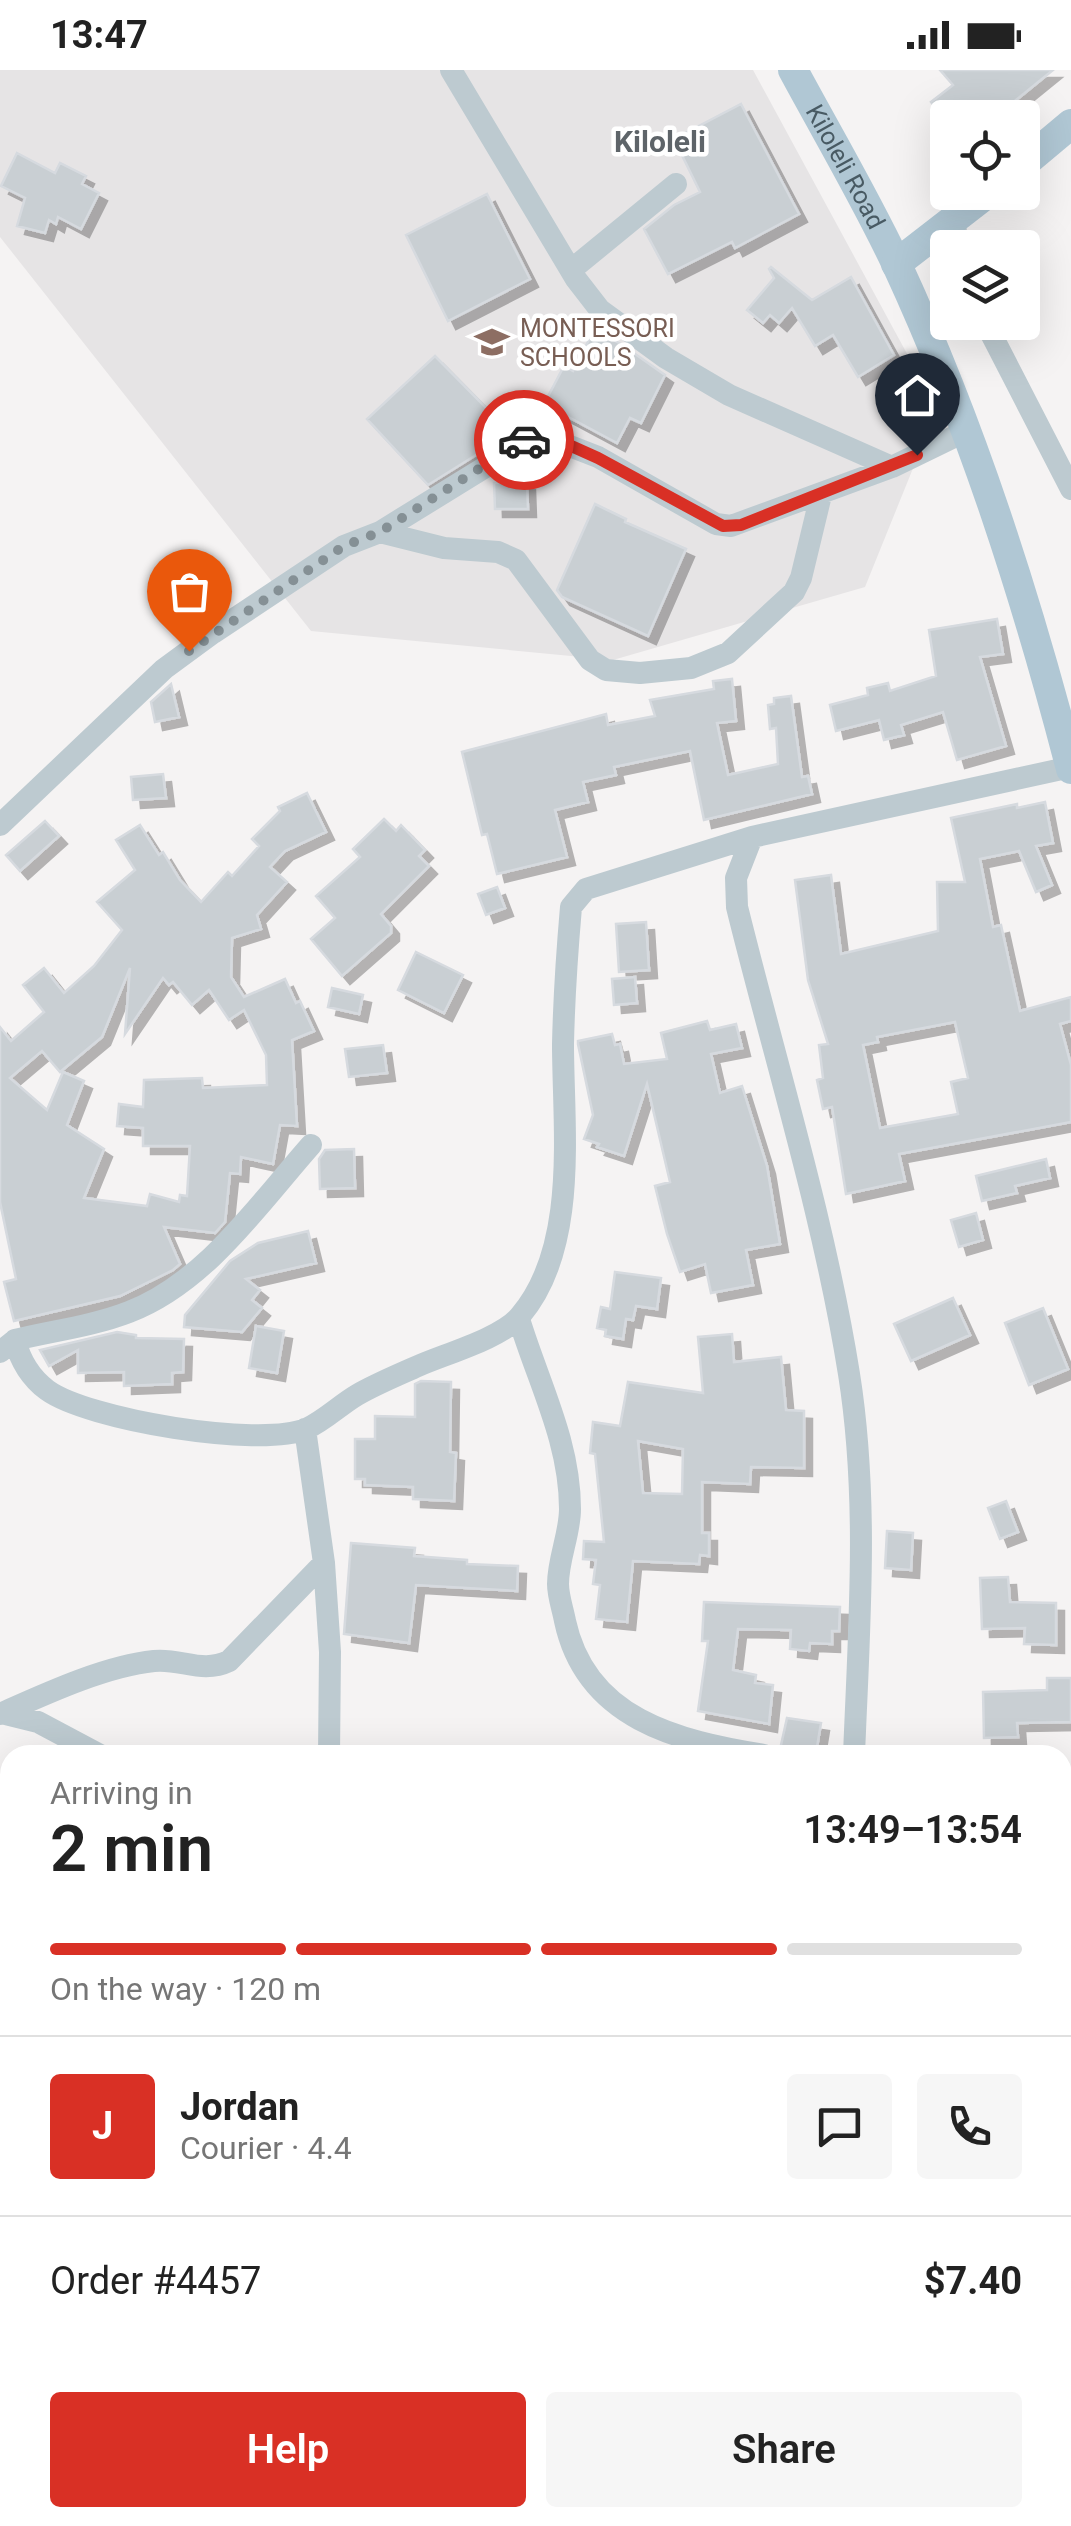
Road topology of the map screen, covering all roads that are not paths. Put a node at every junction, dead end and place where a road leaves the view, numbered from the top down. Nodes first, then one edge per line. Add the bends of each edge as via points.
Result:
1 (450, 70) edge
2 (794, 70) edge
3 (1071, 124) edge
4 (1040, 150) edge
5 (676, 184) dead end
6 (975, 210) edge
7 (960, 230) edge
8 (930, 247) edge
9 (896, 264) junction
10 (570, 270) junction
11 (995, 340) edge
12 (968, 430) junction
13 (892, 468) junction
14 (1071, 489) edge
15 (821, 495) junction
16 (380, 532) junction
17 (1071, 768) edge
18 (0, 825) edge
19 (752, 837) junction
20 (311, 1145) dead end
21 (519, 1319) junction
22 (8, 1346) edge
23 (305, 1429) junction
24 (324, 1563) junction
25 (0, 1714) edge
26 (81, 1745) edge
27 (329, 1745) edge
28 (707, 1745) edge
29 (854, 1745) edge

1 - 10 street
2 - 9 main road, Kiloleli Road
3 - 4 main road
5 - 10 street
6 - 7 main road
8 - 9 main road
9 - 12 main road, Kiloleli Road
10 - 13 street via 600,310 666,358 728,395
11 - 14 street
12 - 13 street
12 - 17 main road, Kiloleli Road via 1022,588
13 - 15 street
15 - 16 street via 723,526 598,458 538,434
15 - 16 street via 799,583 756,629 707,664 640,673 606,670 590,660 527,572 508,556
16 - 18 street via 344,546 164,669
17 - 19 street
19 - 21 street via 586,888 571,907 564,992 566,1156 556,1238
19 - 29 street via 736,878 737,906 849,1376 862,1562
20 - 22 street via 230,1238 166,1293 128,1312
21 - 23 street via 359,1394
21 - 28 street via 558,1428 570,1510 558,1585 571,1650 598,1690 636,1719
22 - 23 street via 34,1378 70,1404 250,1437
23 - 24 street
24 - 25 street via 230,1661 200,1668 158,1660
24 - 27 street
25 - 26 street via 38,1722

